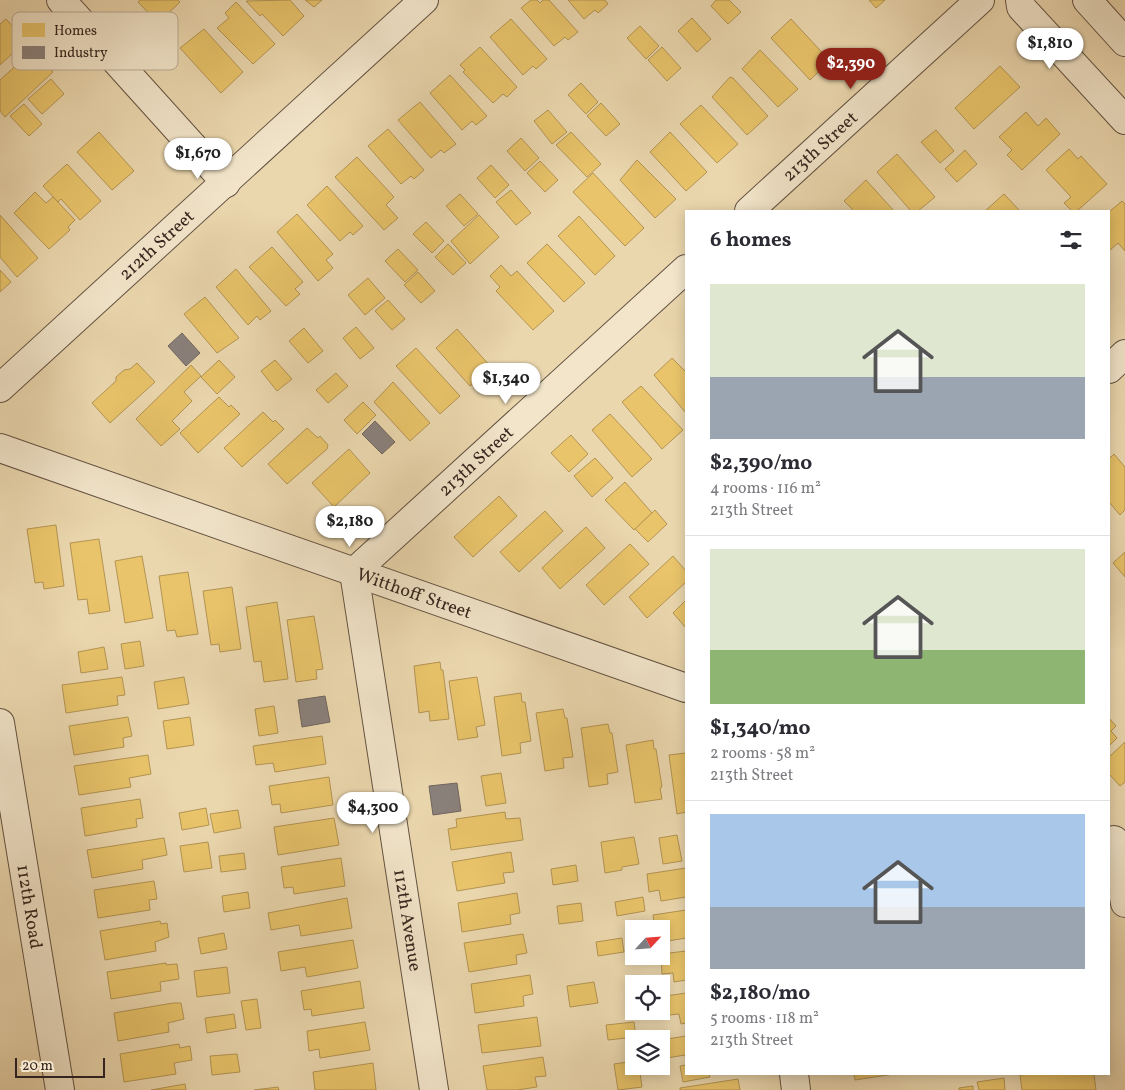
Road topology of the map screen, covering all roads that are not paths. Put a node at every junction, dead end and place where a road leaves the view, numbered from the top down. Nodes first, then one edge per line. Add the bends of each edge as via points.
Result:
1 (61, 0) edge
2 (424, 0) edge
3 (980, 0) edge
4 (1020, 0) edge
5 (1087, 0) edge
6 (72, 12) edge
7 (1125, 42) edge
8 (124, 70) edge
9 (1125, 120) edge
10 (226, 183) junction
11 (751, 210) edge
12 (685, 270) edge
13 (1125, 354) edge
14 (1110, 368) edge
15 (1, 386) edge
16 (0, 448) edge
17 (354, 572) junction
18 (685, 688) edge
19 (0, 723) edge
20 (1116, 836) edge
21 (1125, 903) edge
22 (794, 1075) edge
23 (60, 1090) edge
24 (434, 1090) edge
25 (796, 1090) edge

1 - 6 street
2 - 10 street, 212th Street
3 - 11 street, 213th Street
4 - 9 street via 1021,6
5 - 7 street
8 - 10 street
10 - 15 street, 212th Street
12 - 17 street, 213th Street
13 - 14 street
16 - 17 street, Witthoff Street
17 - 18 street, Witthoff Street
17 - 24 street, 112th Avenue
19 - 23 street, 112th Road
20 - 21 street
22 - 25 street

